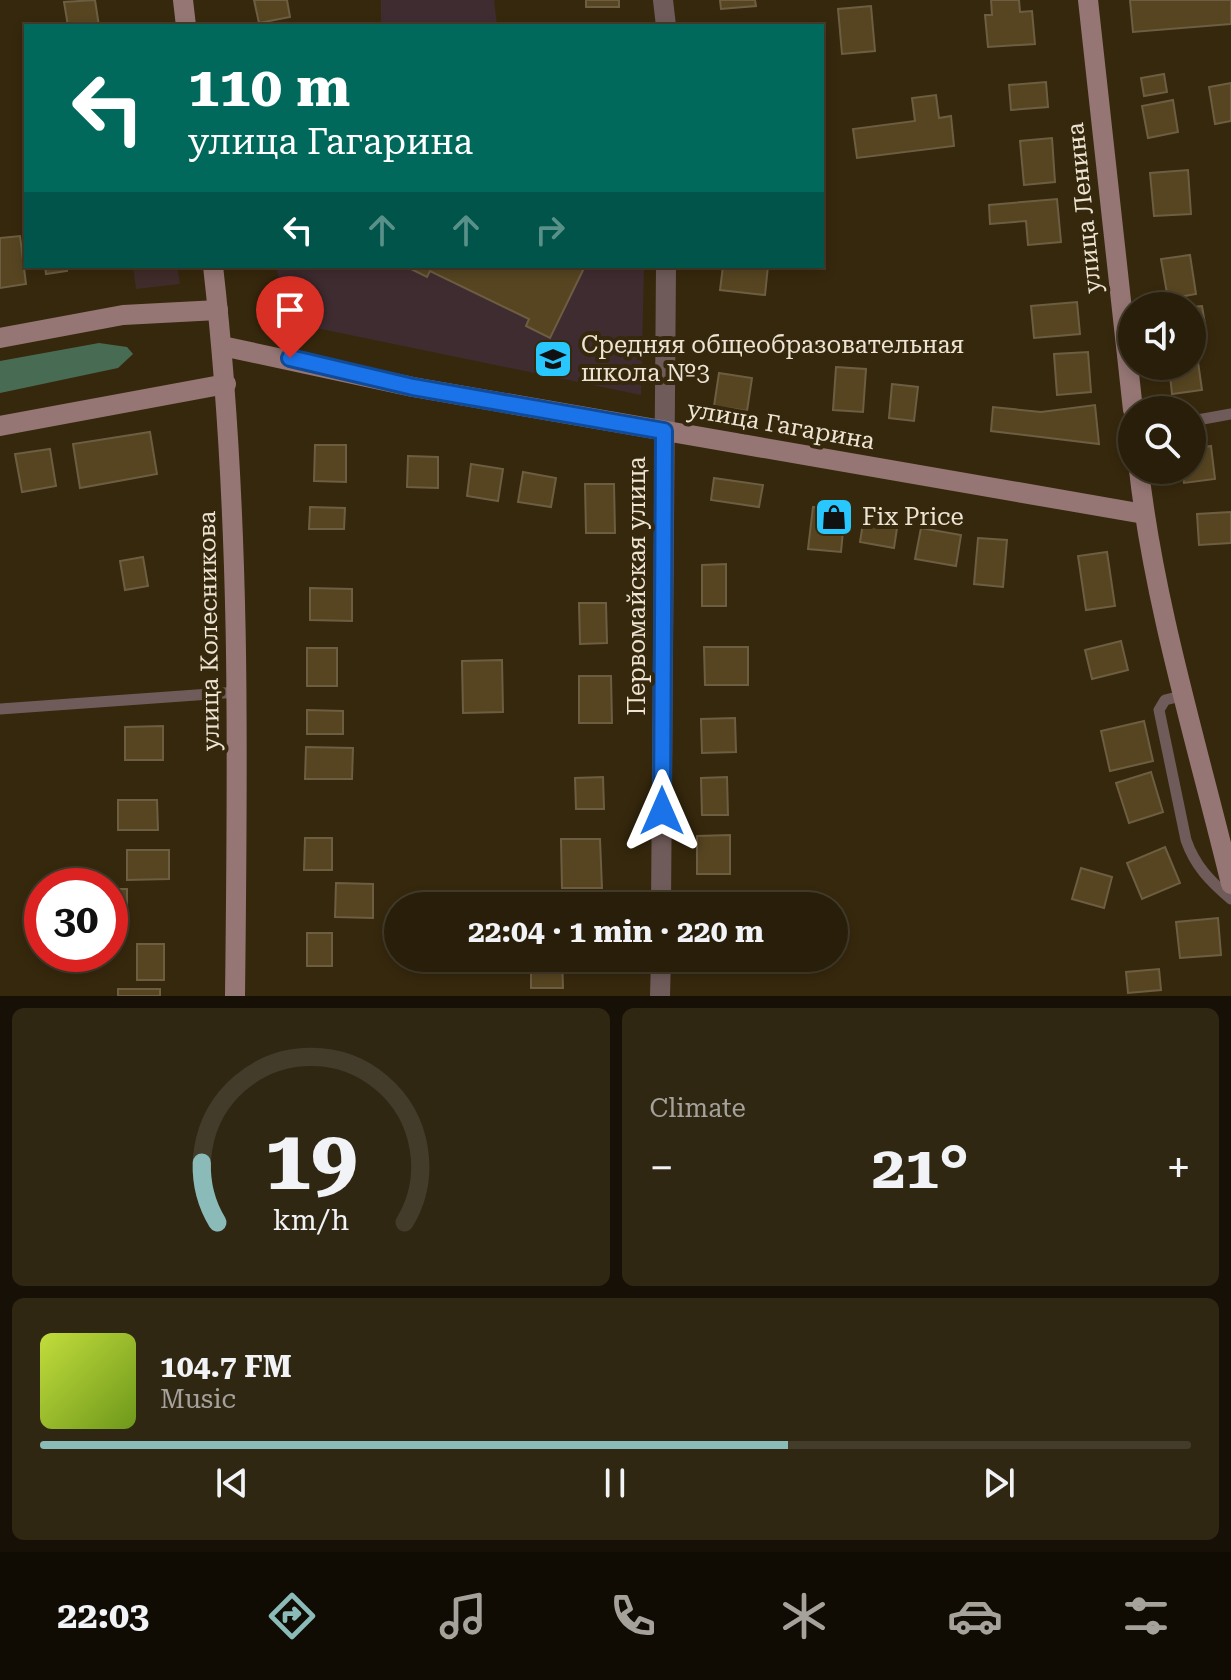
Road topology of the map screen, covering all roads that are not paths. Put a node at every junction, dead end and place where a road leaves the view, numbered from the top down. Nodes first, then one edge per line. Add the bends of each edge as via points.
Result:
1 (183, 0) edge
2 (663, 0) edge
3 (1088, 0) edge
4 (186, 24) edge
5 (666, 24) edge
6 (213, 268) edge
7 (666, 268) edge
8 (218, 310) junction
9 (0, 338) edge
10 (222, 346) junction
11 (226, 384) junction
12 (1131, 396) edge
13 (1231, 414) edge
14 (1206, 418) edge
15 (0, 426) edge
16 (664, 431) junction
17 (1141, 484) edge
18 (1144, 514) junction
19 (239, 692) junction
20 (1186, 695) junction
21 (0, 709) edge
22 (1231, 884) edge
23 (661, 892) edge
24 (1231, 899) edge
25 (661, 972) edge
26 (235, 996) edge
27 (660, 996) edge

1 - 4 street
2 - 5 street
3 - 12 street, улица Ленина
6 - 8 street, улица Колесникова
7 - 16 street, Первомайская улица
8 - 9 street via 123,315
8 - 10 street, улица Колесникова
10 - 11 street, улица Колесникова
10 - 16 street, улица Гагарина via 413,387
11 - 15 street
11 - 19 street, улица Колесникова
13 - 14 lane
16 - 18 street, улица Гагарина
16 - 23 street, Первомайская улица
17 - 18 street
18 - 20 street
19 - 21 lane
19 - 26 street, улица Колесникова
20 - 22 street
20 - 24 lane via 1165,700 1159,710 1186,840 1207,878
25 - 27 street

